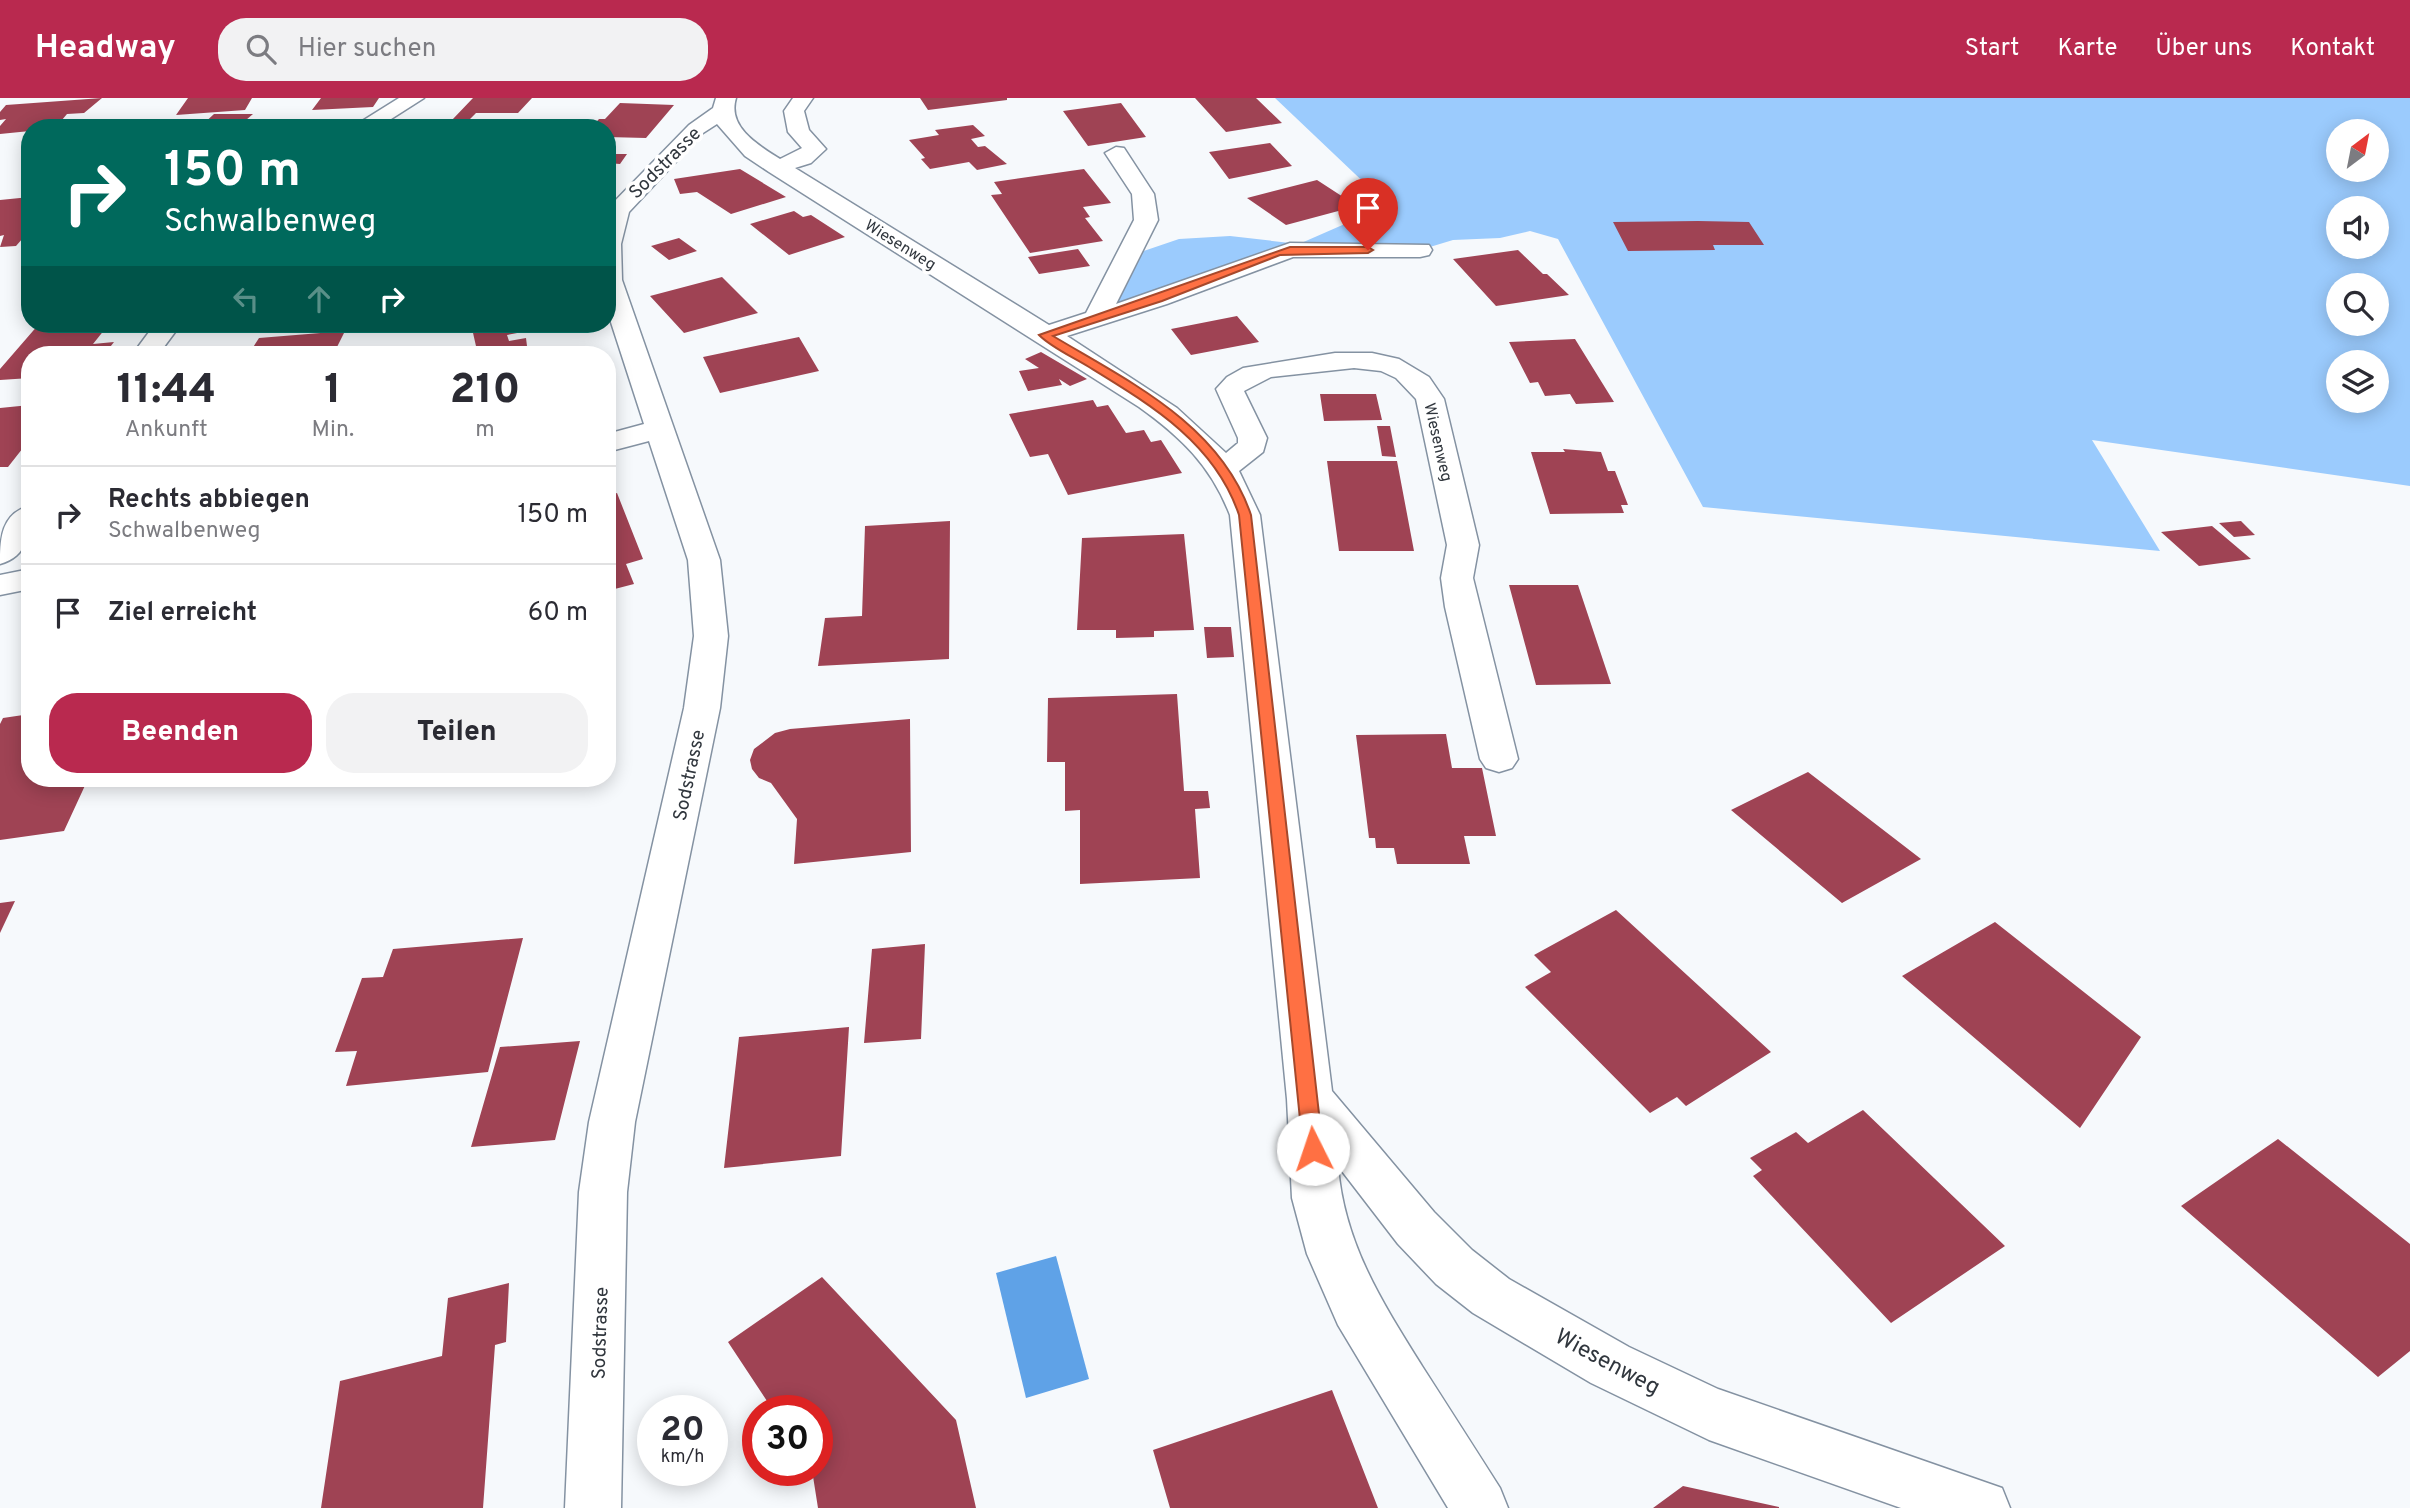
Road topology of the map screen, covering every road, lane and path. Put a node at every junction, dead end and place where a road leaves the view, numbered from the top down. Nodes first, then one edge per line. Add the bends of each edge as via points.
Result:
1 (414, 98) edge
2 (803, 98) edge
3 (724, 104) edge
4 (377, 119) edge
5 (1115, 153) dead end
6 (777, 167) junction
7 (616, 214) edge
8 (1420, 250) dead end
9 (616, 298) edge
10 (1096, 318) junction
11 (1044, 335) junction
12 (660, 429) junction
13 (616, 441) edge
14 (1223, 469) junction
15 (21, 527) edge
16 (0, 554) edge
17 (21, 581) edge
18 (0, 585) edge
19 (1499, 760) dead end
20 (1310, 1099) junction
21 (593, 1508) edge
22 (1480, 1508) edge
23 (1982, 1508) edge

1 - 4 street
2 - 6 street via 794,111 796,123 815,149
3 - 6 street, Wiesenweg via 723,119 736,137
3 - 7 street, Sodstrasse via 637,187
5 - 10 street via 1143,194 1146,220
6 - 11 street, Wiesenweg
8 - 10 street via 1290,250
9 - 12 street, Sodstrasse
10 - 11 street
11 - 14 street, Wiesenweg via 1190,430
12 - 13 street
12 - 21 street, Sodstrasse via 704,560 711,636 702,708 611,1134 603,1192
14 - 19 street, Wiesenweg via 1253,446 1254,435 1231,400 1230,389 1236,381 1332,361 1366,360 1401,370 1423,385 1463,545 1457,578 1460,597
14 - 20 street, Wiesenweg via 1245,515
15 - 16 street
17 - 18 street
20 - 22 street, Wiesenweg via 1316,1198 1332,1254 1356,1308
20 - 23 street, Wiesenweg via 1416,1228 1491,1296 1610,1365 1709,1413

